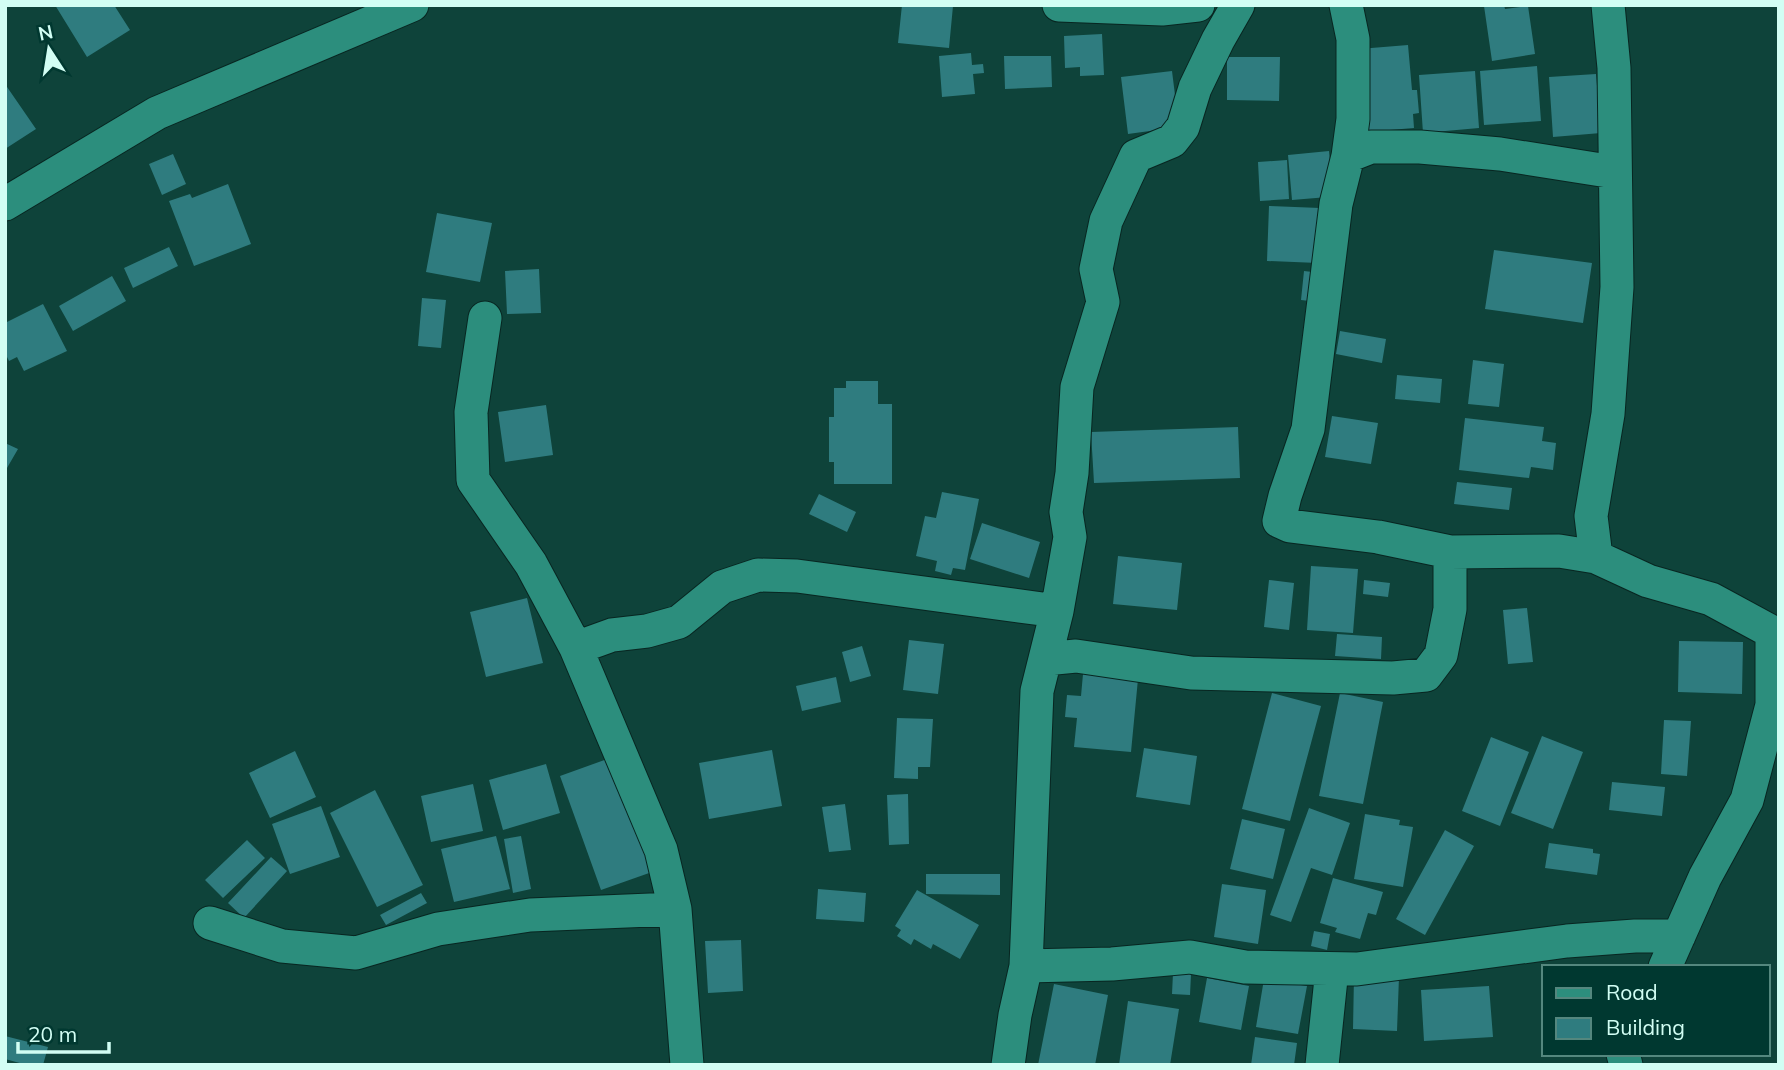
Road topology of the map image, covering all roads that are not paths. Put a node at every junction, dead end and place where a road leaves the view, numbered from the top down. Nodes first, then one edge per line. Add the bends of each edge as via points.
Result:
1 (412, 5) edge
2 (1059, 5) edge
3 (1198, 5) edge
4 (1238, 5) edge
5 (1346, 5) edge
6 (1608, 5) edge
7 (1348, 156) junction
8 (1614, 172) junction
9 (5, 204) edge
10 (485, 318) dead end
11 (1450, 552) junction
12 (1595, 557) junction
13 (1057, 611) junction
14 (576, 648) junction
15 (1045, 659) junction
16 (675, 909) junction
17 (210, 923) dead end
18 (1679, 936) junction
19 (1666, 965) edge
20 (1026, 966) junction
21 (1332, 969) junction
22 (687, 1065) edge
23 (1008, 1065) edge
24 (1322, 1065) edge

1 - 9 street via 157,113
2 - 3 street via 1162,9
4 - 13 street via 1195,88 1183,127 1172,141 1136,156 1106,222 1096,269 1103,302 1077,387 1066,512 1070,537
5 - 7 street via 1353,39
6 - 8 street via 1614,68
7 - 8 street via 1371,147 1420,146
7 - 11 street via 1336,204 1308,429 1279,521
8 - 12 street via 1617,287 1608,414 1591,516
10 - 14 street via 471,412 474,480 531,564
11 - 12 street via 1559,551
11 - 15 street via 1450,609 1441,655 1426,675 1191,673 1076,656
12 - 18 street via 1648,580 1711,599 1772,632 1772,705 1747,800
13 - 14 street via 797,576 758,575 722,587 679,622 612,635
13 - 15 street
14 - 16 street via 661,850
15 - 20 street via 1037,691
16 - 17 street via 530,915 438,929 356,953 282,946
16 - 22 street
18 - 19 street
18 - 21 street via 1567,941
20 - 21 street via 1190,957 1245,967
20 - 23 street
21 - 24 street

